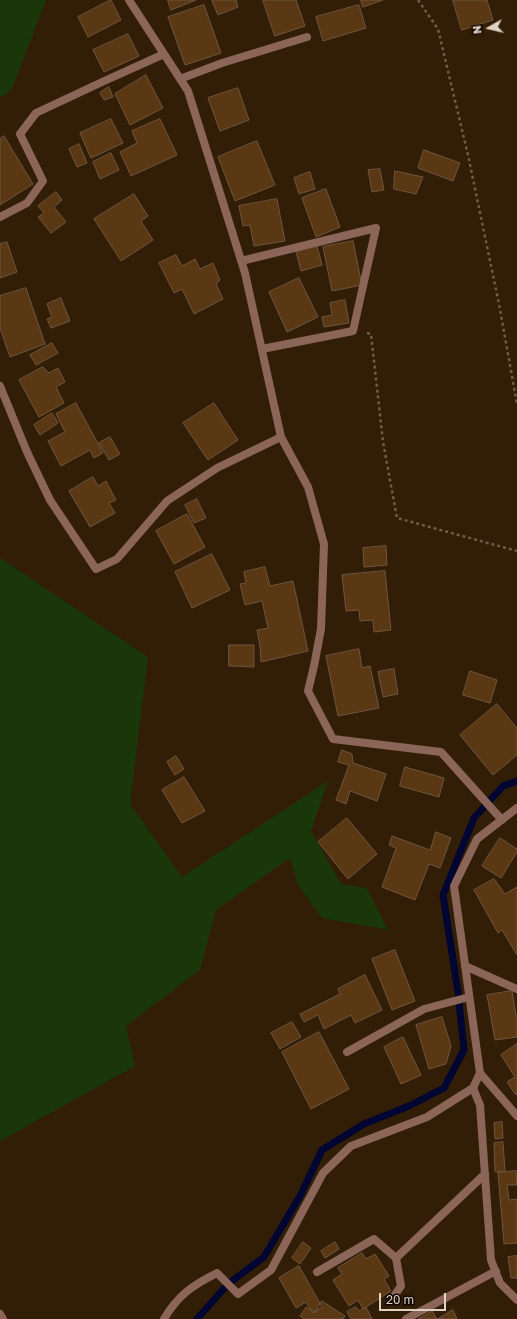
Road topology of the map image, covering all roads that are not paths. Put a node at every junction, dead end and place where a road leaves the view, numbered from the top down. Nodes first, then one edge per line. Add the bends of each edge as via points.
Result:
1 (129, 0) edge
2 (307, 37) dead end
3 (164, 54) junction
4 (180, 79) junction
5 (0, 217) edge
6 (241, 260) junction
7 (262, 349) junction
8 (0, 386) edge
9 (281, 437) junction
10 (517, 808) edge
11 (500, 818) junction
12 (465, 966) junction
13 (517, 989) edge
14 (468, 997) junction
15 (347, 1052) dead end
16 (480, 1073) junction
17 (473, 1088) junction
18 (517, 1116) edge
19 (485, 1174) junction
20 (396, 1258) junction
21 (496, 1271) junction
22 (317, 1272) dead end
23 (392, 1299) dead end
24 (517, 1300) edge
25 (0, 1314) edge
26 (3, 1319) edge
27 (164, 1319) edge
28 (406, 1319) edge

1 - 3 street
2 - 4 street via 222,62
3 - 4 street
3 - 5 street via 36,113 20,134 43,181 27,203
4 - 6 street via 188,91
6 - 7 street
6 - 7 street via 376,228 353,331
7 - 9 street
8 - 9 street via 50,500 96,568 117,559 166,501 217,468
9 - 11 street via 308,487 324,544 321,629 308,691 333,738 441,752
10 - 11 street
11 - 12 street via 477,839 454,886
12 - 13 street
12 - 14 street
14 - 15 street via 424,1008
14 - 16 street
16 - 17 street
16 - 18 street
17 - 19 street via 480,1105
17 - 27 street via 427,1117 351,1146 323,1173 271,1270 238,1294 217,1273 195,1284 172,1306
19 - 20 street
19 - 21 street via 491,1260
20 - 22 street via 374,1239
20 - 23 street via 401,1286
21 - 24 street via 500,1283
21 - 28 street
25 - 26 street

